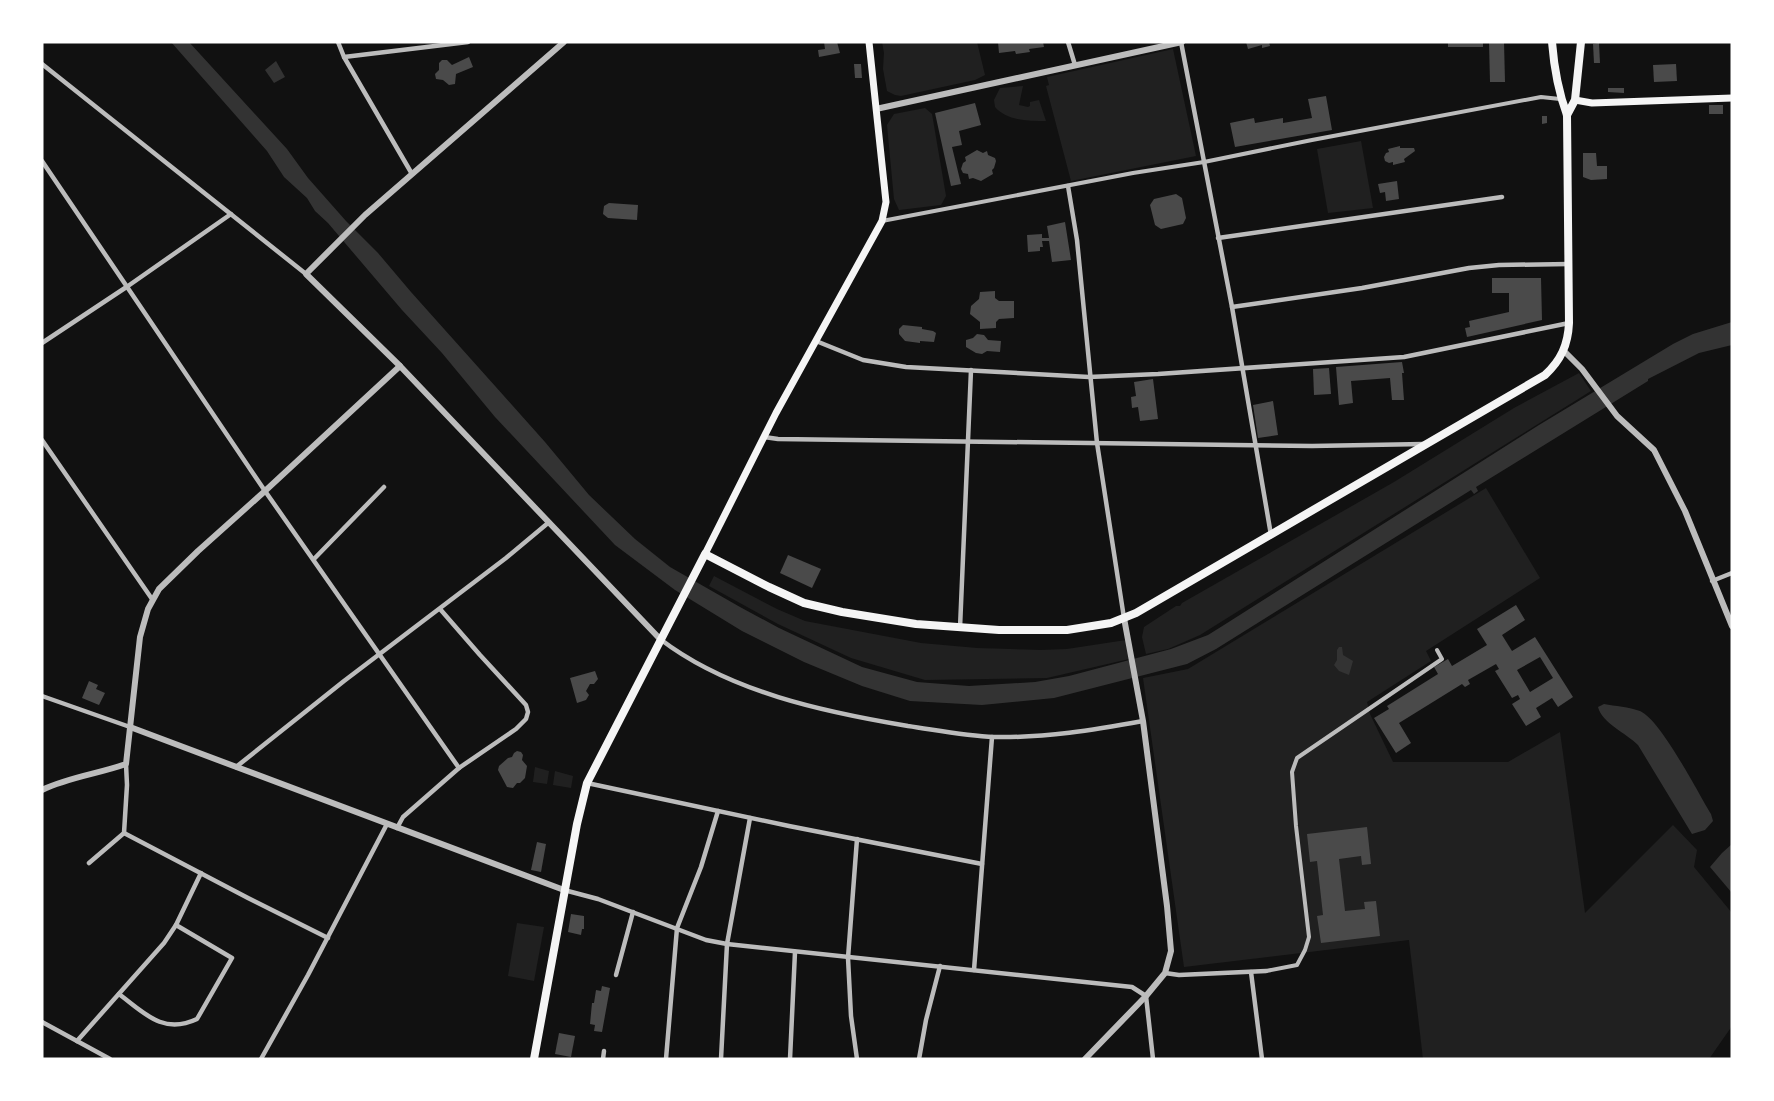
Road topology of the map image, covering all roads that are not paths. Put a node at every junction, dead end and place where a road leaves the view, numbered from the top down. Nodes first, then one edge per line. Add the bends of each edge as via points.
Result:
1 (338, 42) edge
2 (468, 42) edge
3 (564, 42) edge
4 (869, 42) edge
5 (1068, 42) edge
6 (1182, 42) edge
7 (1552, 42) edge
8 (1581, 42) edge
9 (452, 43) edge
10 (344, 57) junction
11 (42, 64) edge
12 (1075, 65) junction
13 (1732, 98) edge
14 (1561, 99) junction
15 (1575, 100) junction
16 (876, 109) junction
17 (1567, 115) junction
18 (42, 161) edge
19 (1204, 162) junction
20 (412, 174) junction
21 (1068, 186) junction
22 (1502, 197) dead end
23 (231, 214) junction
24 (882, 221) junction
25 (1218, 238) junction
26 (1569, 264) junction
27 (306, 274) junction
28 (128, 286) junction
29 (1232, 307) junction
30 (1569, 323) junction
31 (816, 341) junction
32 (42, 343) edge
33 (1564, 351) junction
34 (400, 366) junction
35 (1242, 368) junction
36 (971, 370) junction
37 (1089, 377) junction
38 (764, 437) junction
39 (42, 440) edge
40 (967, 441) junction
41 (1097, 443) junction
42 (1255, 444) junction
43 (1427, 444) junction
44 (384, 487) dead end
45 (265, 491) junction
46 (548, 523) junction
47 (1271, 535) junction
48 (705, 554) junction
49 (314, 559) junction
50 (1732, 573) edge
51 (1712, 581) junction
52 (152, 599) junction
53 (440, 609) junction
54 (1124, 618) junction
55 (1732, 626) edge
56 (960, 628) junction
57 (660, 639) junction
58 (1437, 650) dead end
59 (379, 655) junction
60 (42, 696) edge
61 (1143, 721) junction
62 (130, 727) junction
63 (992, 737) junction
64 (126, 764) junction
65 (236, 768) junction
66 (459, 768) junction
67 (587, 783) junction
68 (42, 790) edge
69 (718, 811) junction
70 (750, 818) junction
71 (387, 824) junction
72 (397, 828) junction
73 (124, 833) junction
74 (857, 839) junction
75 (89, 863) dead end
76 (982, 864) junction
77 (201, 873) junction
78 (564, 890) junction
79 (633, 912) junction
80 (176, 925) junction
81 (677, 928) junction
82 (328, 938) junction
83 (727, 944) junction
84 (795, 952) junction
85 (848, 958) junction
86 (940, 966) junction
87 (974, 970) junction
88 (1266, 971) joint
89 (1251, 972) junction
90 (1165, 973) junction
91 (616, 975) dead end
92 (118, 994) junction
93 (1146, 996) junction
94 (42, 1022) edge
95 (77, 1041) junction
96 (604, 1051) dead end
97 (110, 1059) edge
98 (261, 1059) edge
99 (534, 1059) edge
100 (603, 1059) edge
101 (666, 1059) edge
102 (721, 1059) edge
103 (790, 1059) edge
104 (857, 1059) edge
105 (919, 1059) edge
106 (1085, 1059) edge
107 (1153, 1059) edge
108 (1263, 1059) edge

1 - 10 street
2 - 9 street
3 - 20 street
4 - 16 main road
5 - 12 street
6 - 12 street
6 - 19 street
7 - 14 main road
8 - 15 main road
9 - 10 street
10 - 20 street
11 - 23 street
12 - 16 street
13 - 15 main road via 1592,103
14 - 15 main road
14 - 17 main road
14 - 19 street via 1541,97
15 - 17 main road
16 - 24 main road via 886,202
17 - 26 main road
18 - 28 street
19 - 21 street
19 - 25 street
20 - 27 street
21 - 24 street
21 - 37 street via 1077,240
22 - 25 street
23 - 27 street
23 - 28 street
24 - 31 main road
25 - 29 street
26 - 29 street via 1469,268
26 - 30 main road
27 - 34 street
28 - 32 street
28 - 45 street
29 - 35 street
30 - 33 main road
30 - 35 street via 1404,357
31 - 36 street via 863,360 906,367
31 - 38 main road
33 - 43 main road via 1545,375
33 - 51 street via 1617,416 1651,446 1685,511
34 - 45 street
34 - 46 street
35 - 37 street
35 - 42 street
36 - 37 street
36 - 40 street
37 - 41 street
38 - 40 street
38 - 48 main road
39 - 52 street
40 - 41 street
40 - 56 street
41 - 42 street
41 - 54 street
42 - 43 street
42 - 47 street
43 - 47 main road
44 - 49 street
45 - 49 street
45 - 52 street via 191,557
46 - 53 street
46 - 57 street
47 - 54 main road
48 - 56 main road via 776,591 819,607
48 - 57 main road
49 - 59 street
50 - 51 street
51 - 55 street
52 - 62 street via 140,637
53 - 59 street
53 - 66 street via 526,705 528,712 516,729
54 - 56 main road via 1101,626 1067,630
54 - 61 street
57 - 63 street via 723,675 779,696 877,721
57 - 67 main road
58 - 88 street via 1442,659 1294,763 1296,826 1309,937 1297,965
59 - 65 street
59 - 66 street
60 - 62 street
61 - 63 street via 1069,734
61 - 90 street via 1171,951
62 - 64 street
62 - 65 street
63 - 76 street
64 - 68 street
64 - 73 street
65 - 71 street
66 - 72 street via 404,817
67 - 69 street
67 - 78 main road
69 - 70 street
69 - 81 street
70 - 74 street
70 - 83 street
71 - 72 street
71 - 82 street
72 - 78 street
73 - 75 street
73 - 77 street
74 - 76 street
74 - 85 street
76 - 87 street
77 - 80 street
77 - 82 street
78 - 79 street
78 - 99 main road
79 - 81 street
79 - 91 street
80 - 92 street via 154,956
80 - 92 street via 232,958 197,1019 176,1026 164,1024
81 - 83 street
81 - 101 street
82 - 98 street
83 - 84 street
83 - 102 street
84 - 85 street
84 - 103 street
85 - 86 street
85 - 104 street
86 - 87 street
86 - 105 street
87 - 93 street via 1132,987
88 - 89 street
89 - 90 street
89 - 108 street
90 - 93 street
92 - 95 street
93 - 106 street
93 - 107 street
94 - 95 street
95 - 97 street
96 - 100 street

